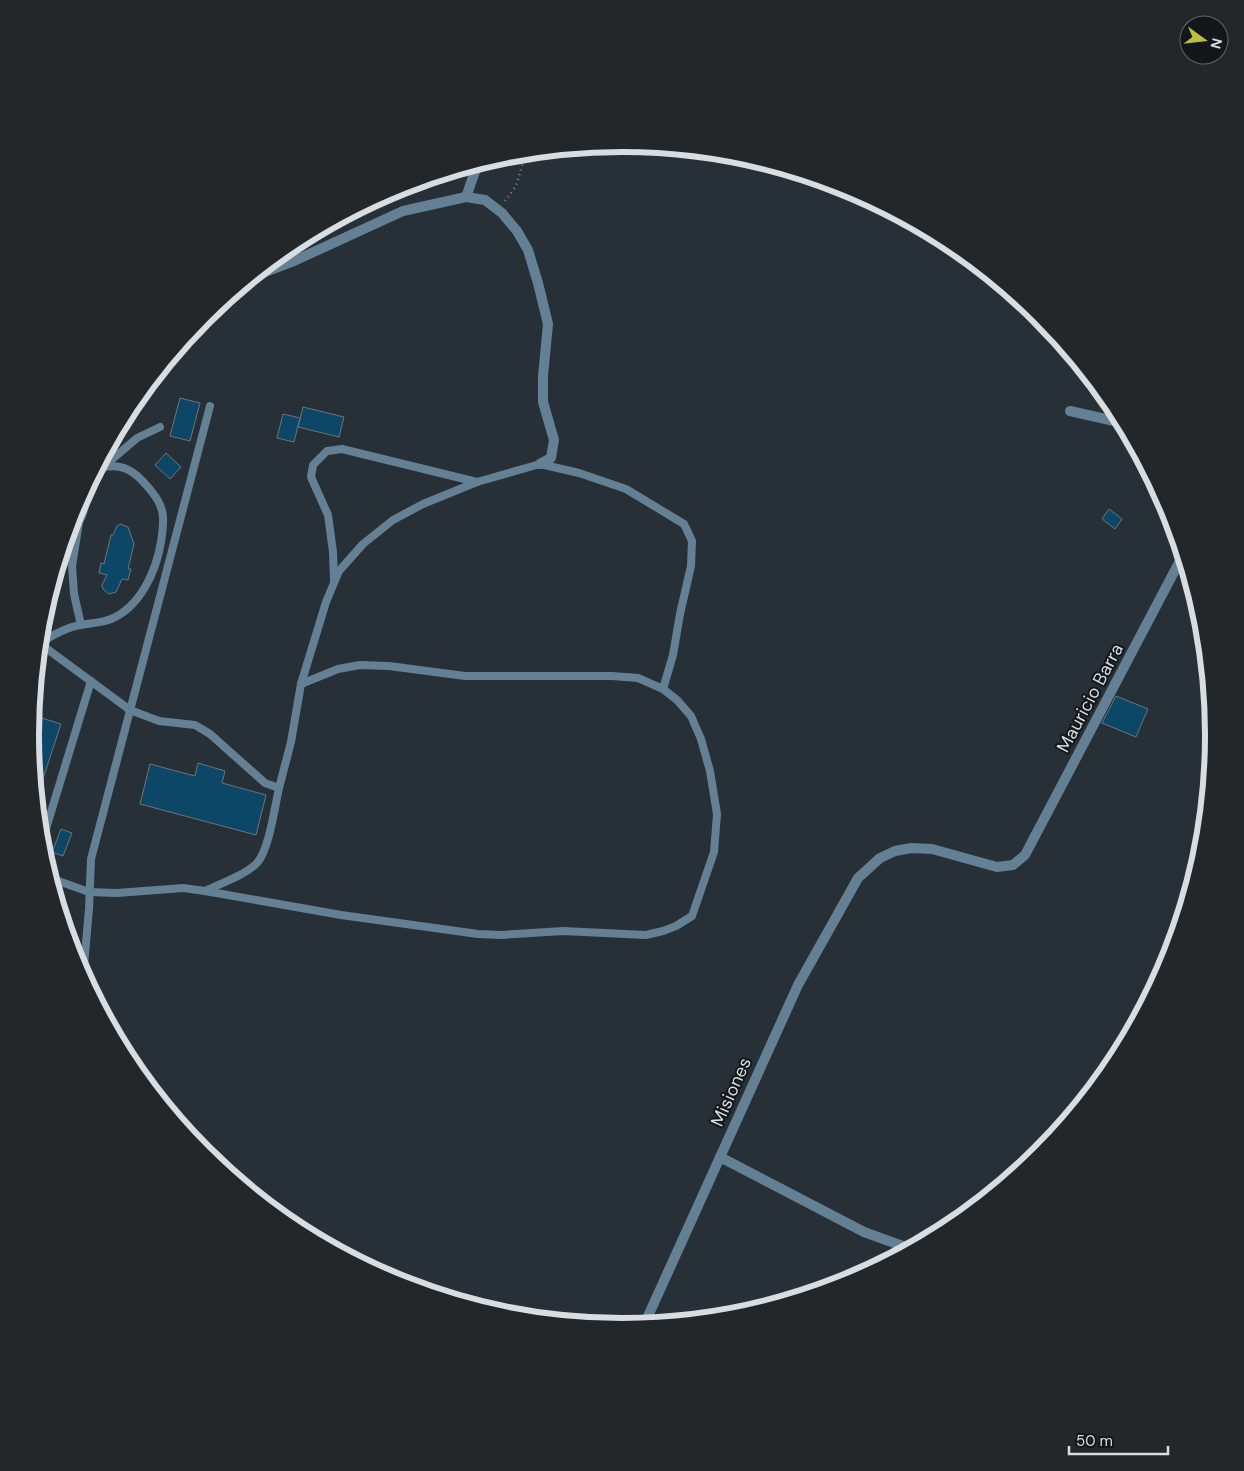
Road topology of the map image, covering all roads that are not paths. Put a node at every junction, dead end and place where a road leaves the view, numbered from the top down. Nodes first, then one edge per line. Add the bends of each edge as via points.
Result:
1 (475, 171) edge
2 (466, 197) junction
3 (272, 269) edge
4 (210, 406) dead end
5 (1070, 411) dead end
6 (1113, 421) edge
7 (160, 427) dead end
8 (108, 461) edge
9 (540, 464) junction
10 (104, 468) edge
11 (477, 482) junction
12 (79, 524) edge
13 (1179, 564) edge
14 (334, 583) junction
15 (81, 624) junction
16 (47, 639) edge
17 (46, 647) edge
18 (91, 681) junction
19 (300, 684) junction
20 (663, 689) junction
21 (130, 710) junction
22 (279, 788) junction
23 (47, 828) edge
24 (1025, 855) joint
25 (58, 881) edge
26 (205, 890) junction
27 (89, 892) junction
28 (84, 961) edge
29 (720, 1156) junction
30 (904, 1246) edge
31 (647, 1318) edge

1 - 2 street
2 - 3 street via 403,211
2 - 9 street via 485,200 498,210 517,231 528,250 548,324 543,402 554,440 550,458
4 - 21 lane
5 - 6 street
7 - 8 lane via 137,438
9 - 11 lane
9 - 20 lane via 626,489 684,524 692,541 691,566 674,655
10 - 15 lane via 120,467 139,477 160,501 164,521 159,554 147,585 128,609 94,624
11 - 14 lane via 393,520 363,544 339,571
11 - 14 lane via 342,449 327,450 313,465 311,478 328,515 334,552
12 - 15 lane via 72,566
13 - 24 street, Mauricio Barra
14 - 19 lane
15 - 16 lane
17 - 18 lane
18 - 21 lane
18 - 23 lane
19 - 20 lane via 338,669 360,665 465,676 638,678
19 - 22 lane via 291,742
20 - 26 lane via 677,700 695,724 710,771 717,814 714,852 692,916 663,932 646,935 564,931 478,934 341,916
21 - 22 lane via 159,722 195,725 210,734 265,783
21 - 27 lane via 91,860
22 - 26 lane via 266,844 258,862
24 - 29 street, Misiones via 1013,865 997,867 932,849 911,848 880,858 858,878 798,985
25 - 27 lane
26 - 27 lane
27 - 28 lane
29 - 30 street via 864,1232
29 - 31 street, Misiones

